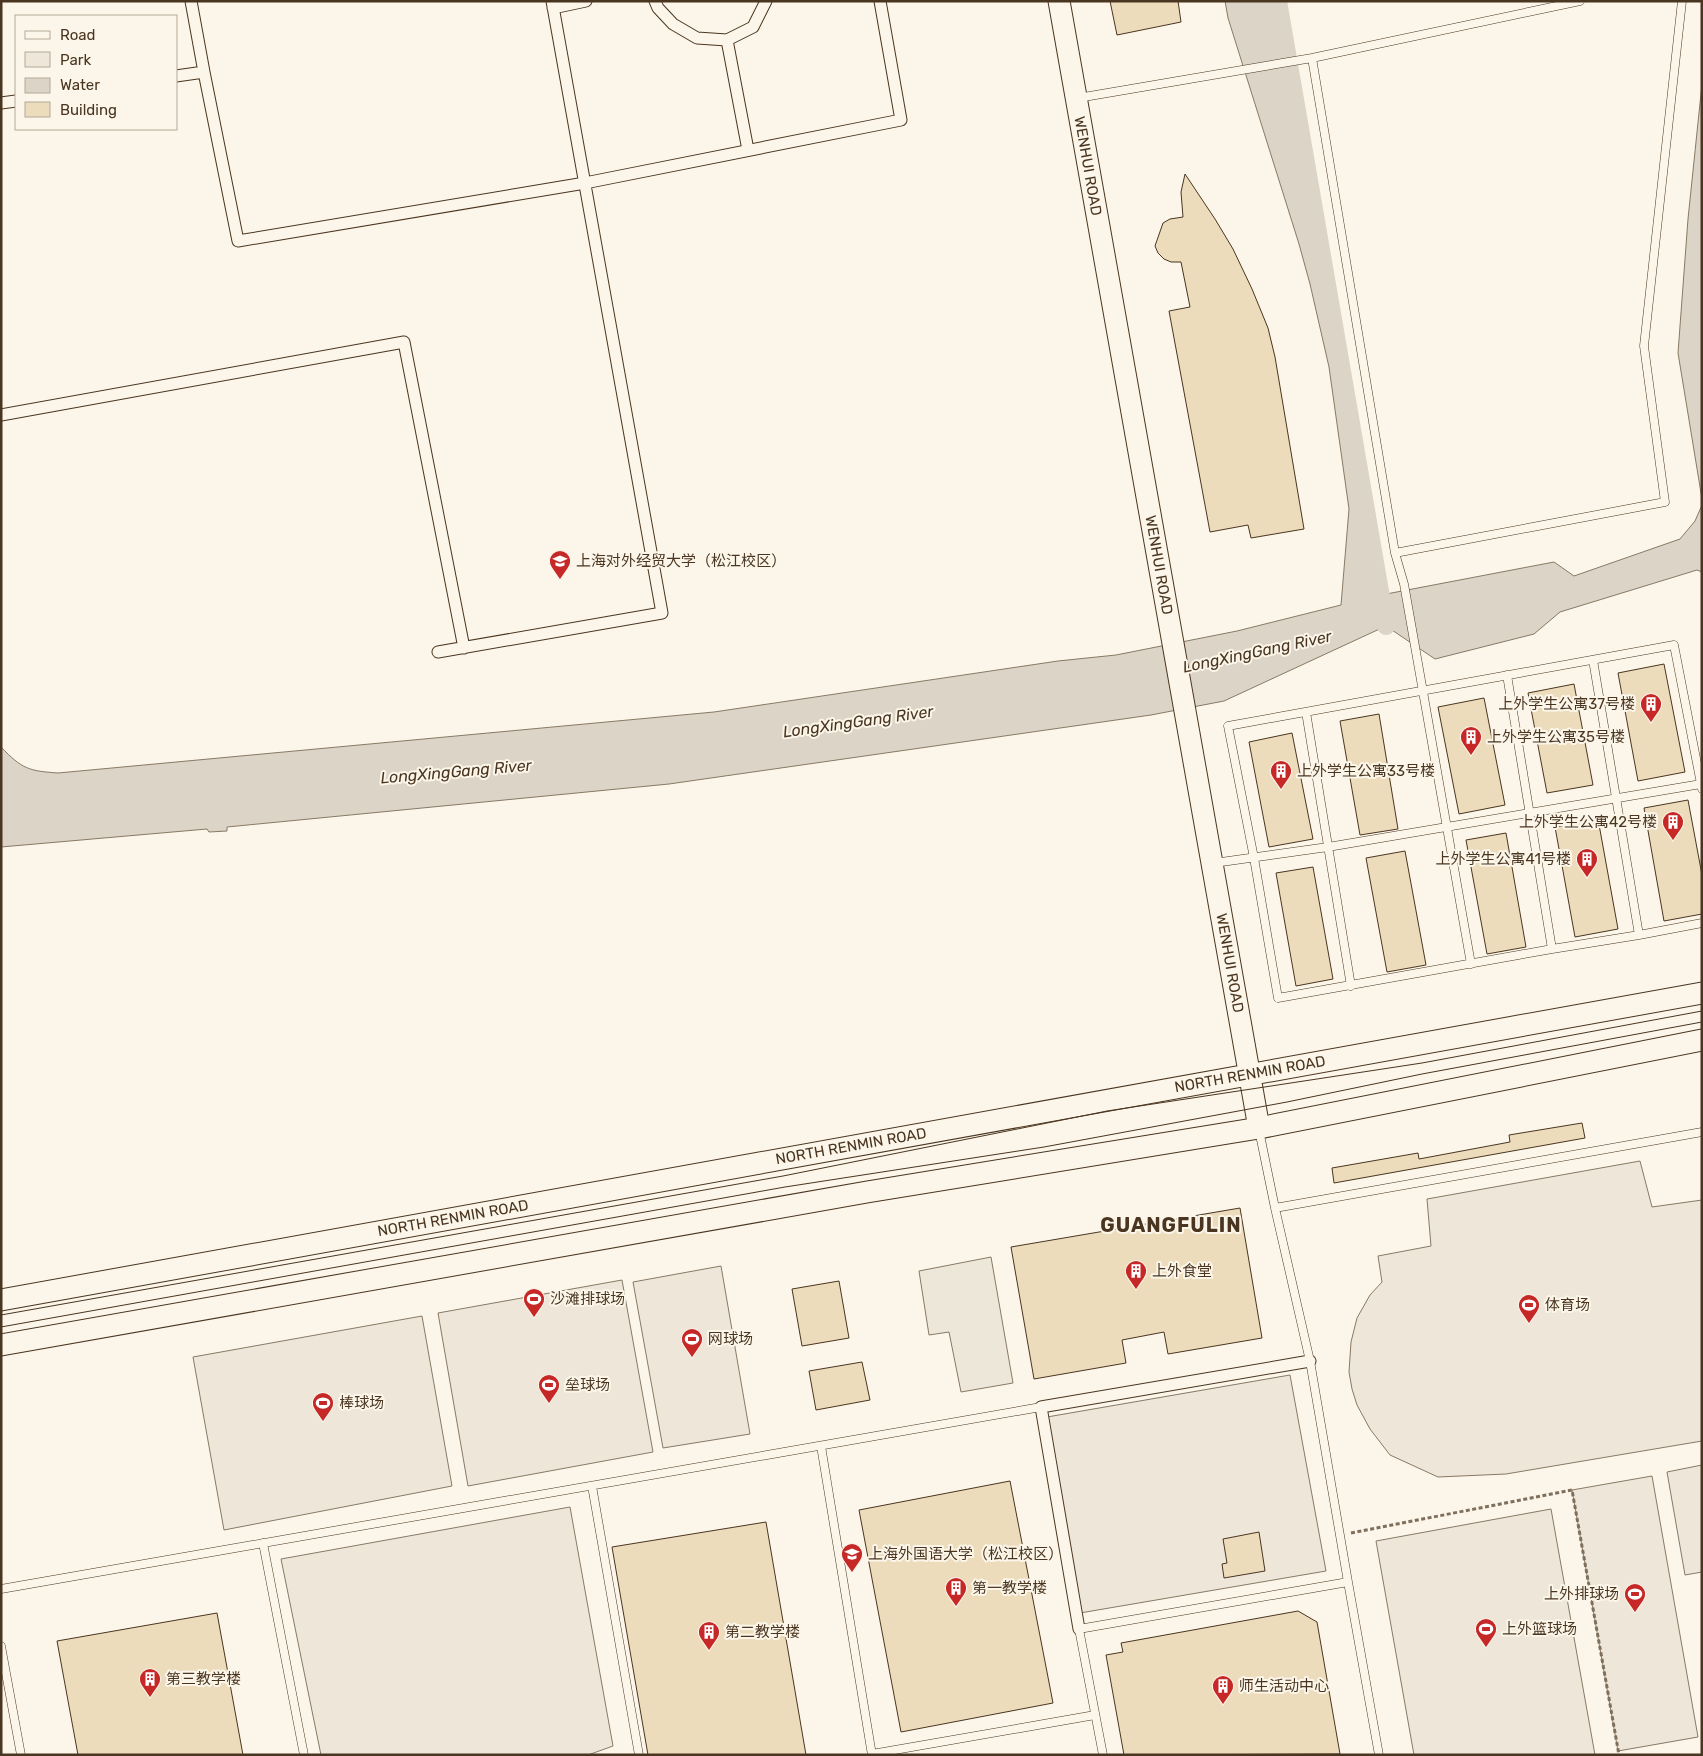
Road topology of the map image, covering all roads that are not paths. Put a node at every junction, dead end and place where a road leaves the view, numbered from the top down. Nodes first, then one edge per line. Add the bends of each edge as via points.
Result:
1 (191, 1) edge
2 (586, 1) edge
3 (655, 1) edge
4 (766, 1) edge
5 (880, 1) edge
6 (1059, 1) edge
7 (1580, 1) edge
8 (1682, 1) edge
9 (553, 4) edge
10 (727, 40) junction
11 (1312, 58) junction
12 (204, 72) junction
13 (178, 76) edge
14 (1076, 99) junction
15 (15, 100) edge
16 (1, 103) edge
17 (748, 150) junction
18 (585, 183) junction
19 (1, 415) edge
20 (1395, 553) junction
21 (464, 648) junction
22 (438, 652) dead end
23 (1593, 660) junction
24 (1508, 675) junction
25 (1423, 690) junction
26 (1306, 712) junction
27 (1701, 786) edge
28 (1616, 799) junction
29 (1530, 814) junction
30 (1447, 827) junction
31 (1328, 847) junction
32 (1254, 858) junction
33 (1212, 863) junction
34 (1702, 923) edge
35 (1639, 935) junction
36 (1552, 949) junction
37 (1471, 964) junction
38 (1351, 986) junction
39 (1702, 993) edge
40 (1702, 1040) edge
41 (1250, 1074) junction
42 (1259, 1128) junction
43 (1702, 1132) edge
44 (1275, 1208) junction
45 (1, 1300) edge
46 (1, 1345) edge
47 (1310, 1361) junction
48 (1041, 1408) junction
49 (821, 1446) junction
50 (592, 1486) junction
51 (263, 1543) junction
52 (1348, 1582) junction
53 (1, 1589) edge
54 (1079, 1629) junction
55 (1, 1646) edge
56 (1095, 1715) junction
57 (872, 1754) edge
58 (21, 1755) edge
59 (304, 1755) edge
60 (639, 1755) edge
61 (1103, 1755) edge
62 (1380, 1755) edge

1 - 12 street
2 - 9 street
3 - 10 street via 673,24 698,38
4 - 10 street via 753,27
5 - 17 street via 901,120
6 - 14 main road, WENHUI ROAD
7 - 11 lane
8 - 20 lane via 1644,346 1666,502
9 - 18 street
10 - 17 street
11 - 14 lane
11 - 20 lane
12 - 13 street
12 - 18 street via 238,242
14 - 33 main road, WENHUI ROAD
15 - 16 street
17 - 18 street
18 - 21 street via 662,613
19 - 21 street via 404,342
20 - 25 lane via 1404,584
21 - 22 street
23 - 24 lane
23 - 27 lane via 1674,645
23 - 28 lane
24 - 25 lane
24 - 29 lane
25 - 26 lane
25 - 30 lane
26 - 31 lane
26 - 32 lane via 1228,726
27 - 28 lane
28 - 29 lane
28 - 35 lane
29 - 30 lane
29 - 36 lane
30 - 31 lane
30 - 37 lane
31 - 32 lane
31 - 38 lane
32 - 33 lane
32 - 38 lane via 1278,998
33 - 41 main road, WENHUI ROAD
34 - 35 lane
35 - 36 lane
36 - 37 lane
37 - 38 lane
39 - 41 main road, NORTH RENMIN ROAD
40 - 42 main road
41 - 42 main road, WENHUI ROAD
41 - 45 main road, NORTH RENMIN ROAD
42 - 44 lane
42 - 46 main road via 857,1194
43 - 44 lane
44 - 47 lane
47 - 48 street
47 - 52 lane
48 - 49 lane
48 - 54 street
49 - 50 lane
49 - 57 lane
50 - 51 lane
50 - 60 lane
51 - 53 lane
51 - 59 lane
52 - 54 lane
52 - 62 lane
54 - 56 lane
55 - 58 lane
56 - 57 lane
56 - 61 lane

